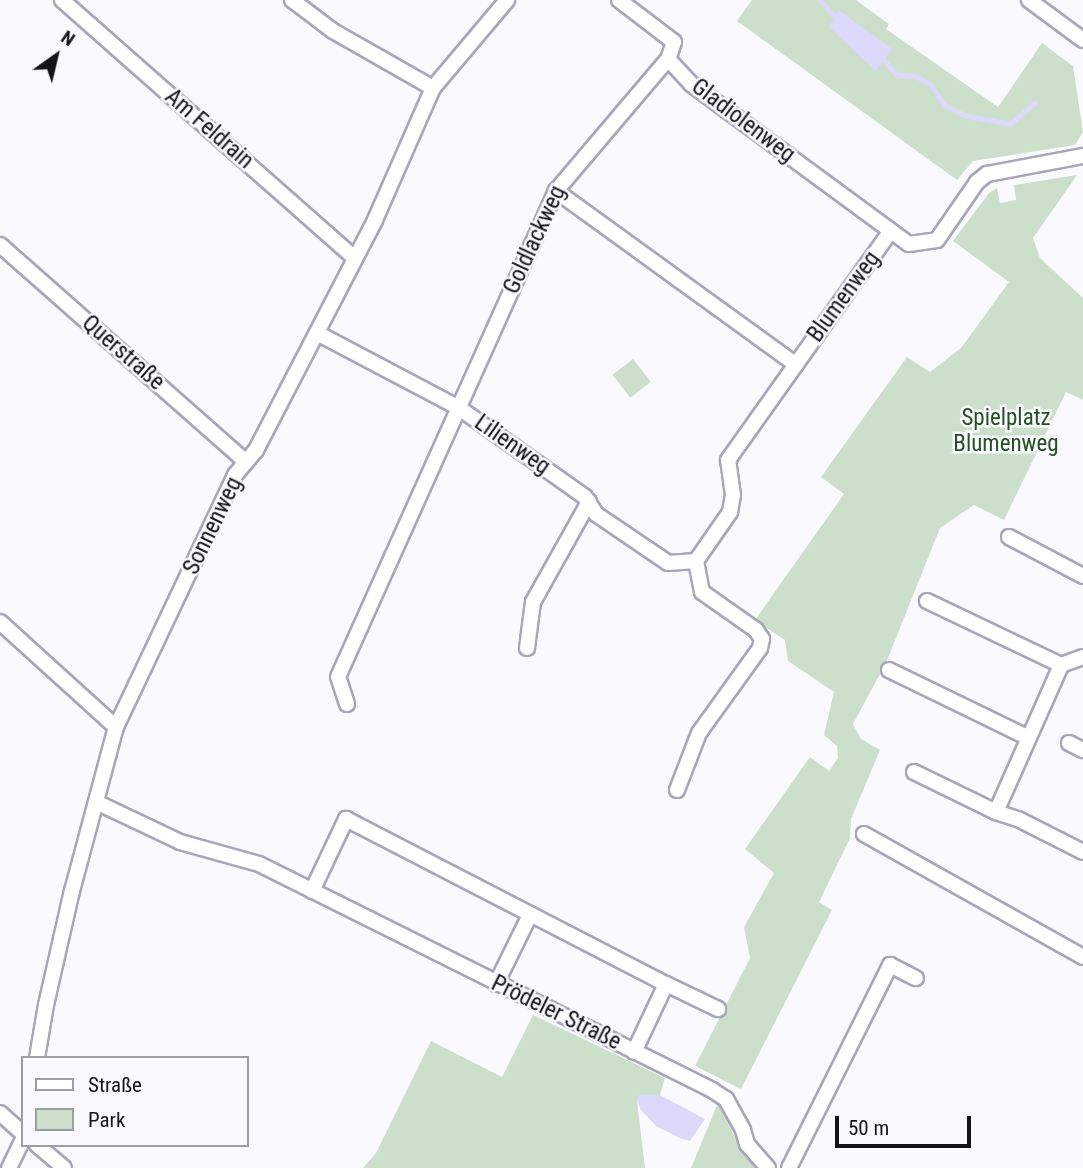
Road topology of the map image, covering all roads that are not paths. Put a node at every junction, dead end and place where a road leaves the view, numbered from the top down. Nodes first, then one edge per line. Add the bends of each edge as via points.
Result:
1 (62, 0) edge
2 (507, 0) edge
3 (620, 0) edge
4 (1029, 0) edge
5 (296, 1) edge
6 (1083, 40) edge
7 (668, 58) junction
8 (433, 88) junction
9 (1083, 156) edge
10 (556, 191) junction
11 (891, 231) junction
12 (0, 245) edge
13 (355, 258) junction
14 (317, 333) junction
15 (796, 365) junction
16 (459, 408) junction
17 (246, 462) junction
18 (589, 502) junction
19 (1009, 537) dead end
20 (696, 561) junction
21 (1083, 576) edge
22 (927, 601) dead end
23 (0, 622) edge
24 (527, 648) dead end
25 (1083, 657) edge
26 (1061, 665) junction
27 (889, 670) dead end
28 (347, 704) dead end
29 (116, 727) junction
30 (1027, 737) junction
31 (1069, 743) dead end
32 (1083, 750) edge
33 (914, 772) dead end
34 (677, 790) dead end
35 (98, 803) junction
36 (996, 812) junction
37 (864, 834) dead end
38 (1083, 852) edge
39 (312, 891) junction
40 (530, 915) junction
41 (1083, 957) edge
42 (916, 978) dead end
43 (496, 984) junction
44 (666, 984) junction
45 (718, 1009) dead end
46 (634, 1052) junction
47 (37, 1056) edge
48 (0, 1113) edge
49 (21, 1132) edge
50 (21, 1143) edge
51 (39, 1147) edge
52 (9, 1168) edge
53 (64, 1168) edge
54 (768, 1168) edge
55 (789, 1168) edge

1 - 13 street, Am Feldrain
2 - 8 street, Sonnenweg
3 - 7 street, Gladiolenweg via 674,42
4 - 6 street
5 - 8 street via 333,31
7 - 10 street, Goldlackweg
7 - 11 street, Gladiolenweg via 691,83
8 - 13 street, Sonnenweg
9 - 11 street, Blumenweg via 987,174 937,240 908,244
10 - 15 street
10 - 16 street, Goldlackweg
11 - 15 street, Blumenweg
12 - 17 street, Querstraße
13 - 14 street, Sonnenweg
14 - 16 street, Lilienweg
14 - 17 street, Sonnenweg
15 - 20 street, Blumenweg via 728,460 733,495 730,512
16 - 18 street, Lilienweg
16 - 28 street, Goldlackweg via 338,677
17 - 29 street, Sonnenweg via 235,475
18 - 20 street, Lilienweg via 596,514 668,564
18 - 24 street via 533,602
19 - 21 street
20 - 34 street via 702,592 762,639 699,733
22 - 26 street
23 - 29 street
25 - 26 street
26 - 30 street
27 - 30 street
29 - 35 street, Sonnenweg
30 - 36 street
31 - 32 street
33 - 36 street
35 - 39 street, Prödeler Straße via 180,842 259,864
35 - 47 street, Sonnenweg via 72,891
36 - 38 street via 1018,818
37 - 41 street
39 - 40 street via 346,820
39 - 43 street, Prödeler Straße
40 - 43 street
40 - 44 street
42 - 55 street via 890,965
43 - 46 street, Prödeler Straße
44 - 45 street
44 - 46 street
46 - 54 street, Prödeler Straße via 726,1099 747,1144
48 - 49 street
50 - 52 street
51 - 53 street

